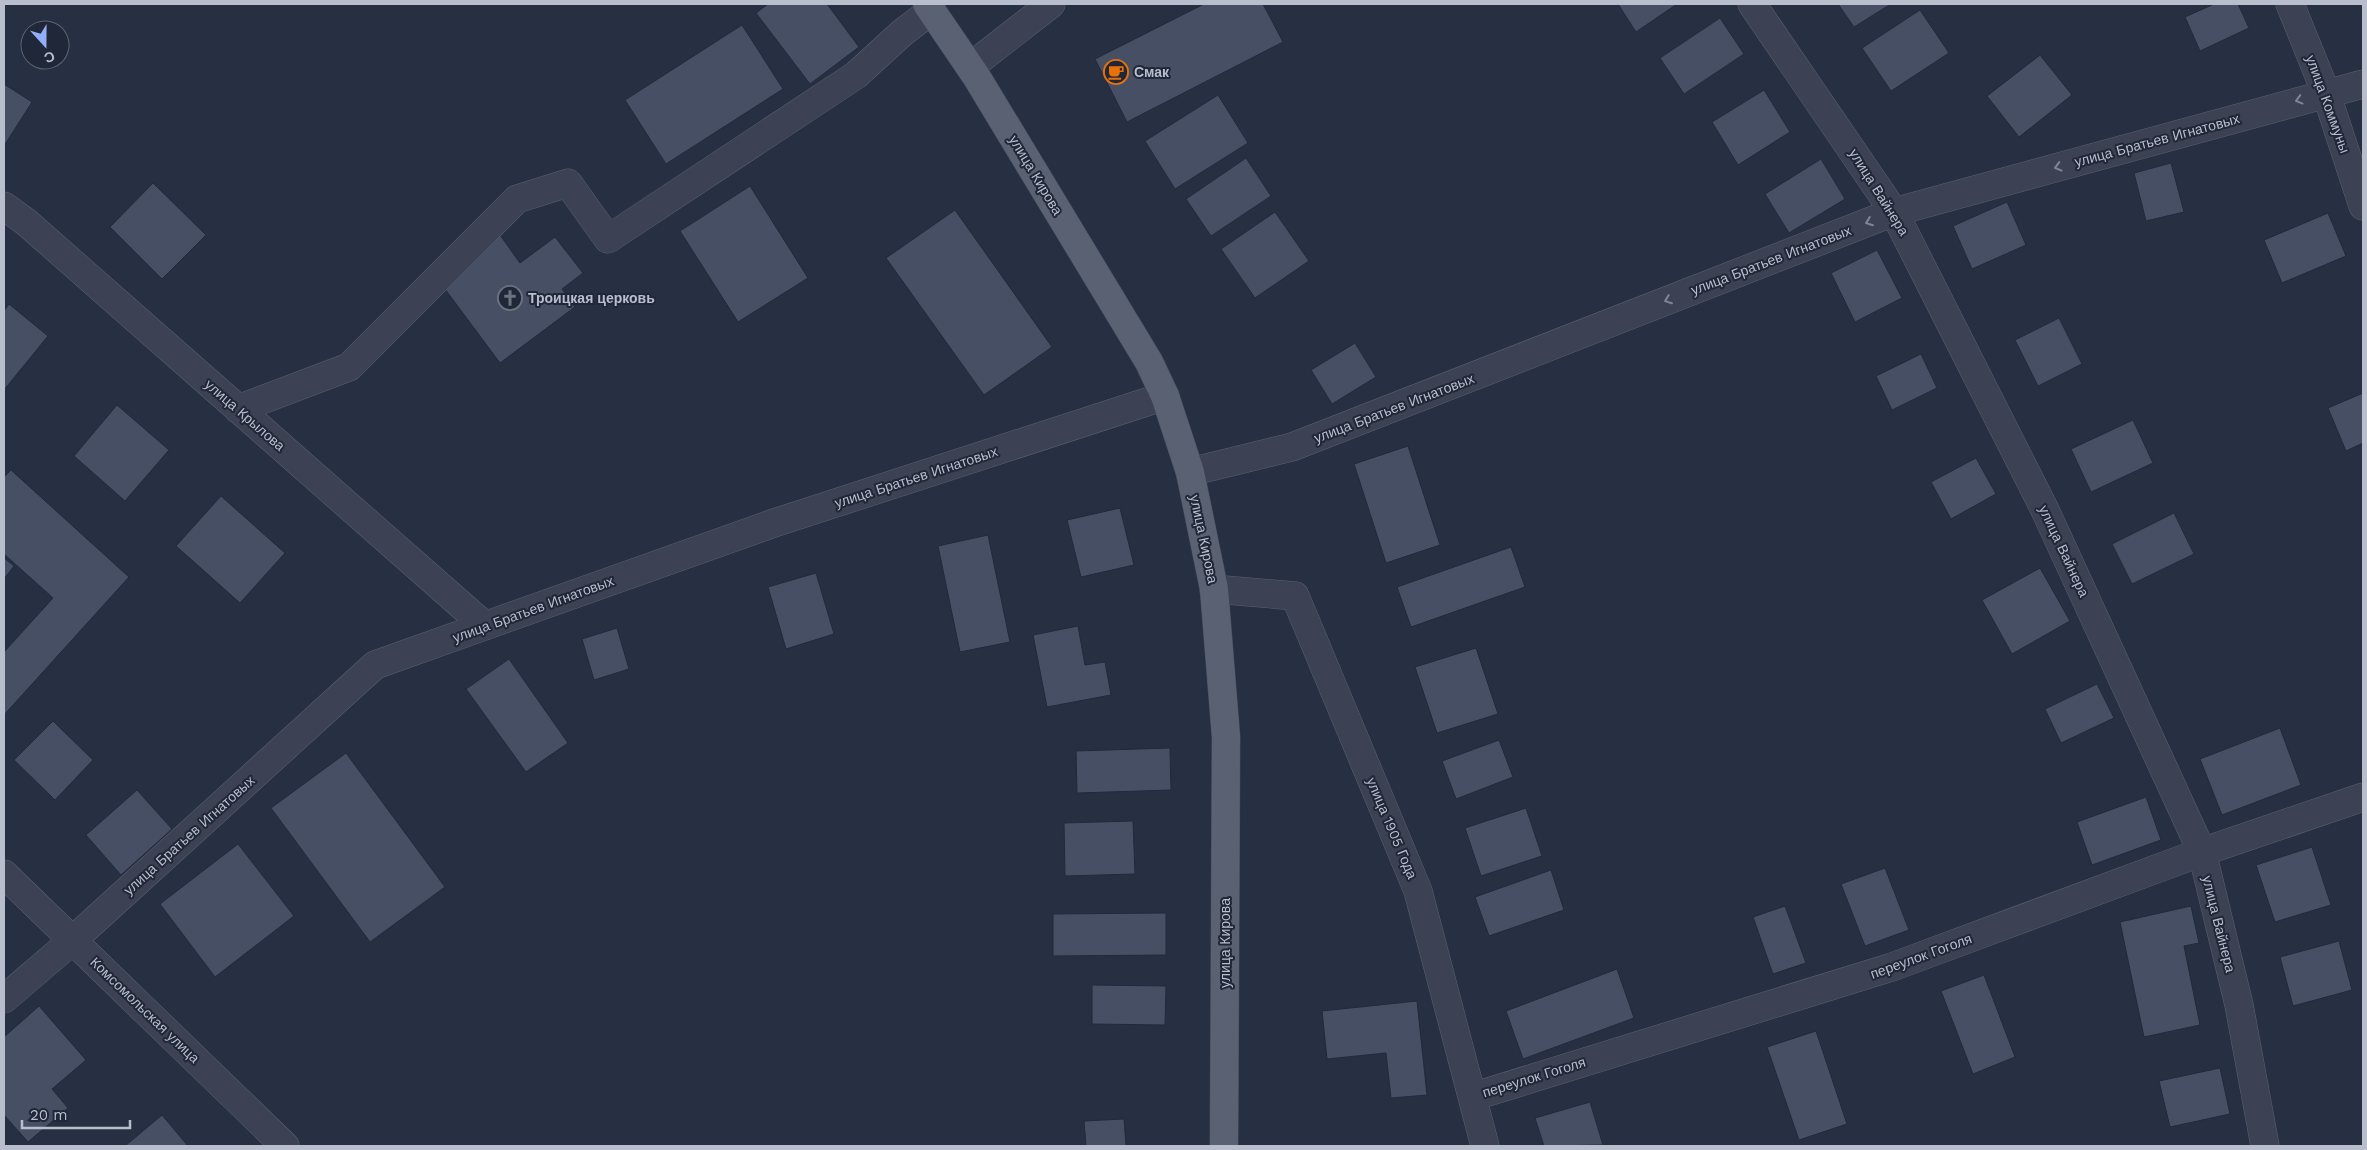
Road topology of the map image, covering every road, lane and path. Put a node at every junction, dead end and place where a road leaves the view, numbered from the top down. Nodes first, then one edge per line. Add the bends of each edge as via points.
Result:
1 (1051, 4) edge
2 (1752, 4) edge
3 (2290, 4) edge
4 (929, 7) edge
5 (970, 67) junction
6 (2363, 84) edge
7 (2326, 93) junction
8 (4, 206) edge
9 (2363, 206) edge
10 (1894, 212) junction
11 (1165, 396) junction
12 (238, 409) junction
13 (1190, 472) junction
14 (1214, 589) junction
15 (485, 626) junction
16 (2363, 797) edge
17 (2202, 852) junction
18 (4, 874) edge
19 (73, 940) junction
20 (4, 999) edge
21 (1472, 1096) junction
22 (285, 1146) edge
23 (1224, 1146) edge
24 (1485, 1146) edge
25 (2265, 1146) edge

1 - 5 street
2 - 10 street, улица Вайнера
3 - 7 street, улица Коммуны
4 - 5 main road, улица Кирова
4 - 12 street via 856,75 608,239 568,183 518,199 349,367
5 - 11 main road, улица Кирова via 1149,362
6 - 7 street, улица Братьев Игнатовых
7 - 9 street, улица Коммуны
7 -> 10 street, улица Братьев Игнатовых
8 - 12 street, улица Крылова
10 -> 13 street, улица Братьев Игнатовых via 1292,448
10 - 17 street, улица Вайнера via 2044,508
11 - 13 main road, улица Кирова
11 - 15 street, улица Братьев Игнатовых via 774,522
12 - 15 street, улица Крылова
13 - 14 main road, улица Кирова
14 - 21 street, улица 1905 Года via 1295,596 1418,891
14 - 23 main road, улица Кирова via 1226,737
15 - 19 street, улица Братьев Игнатовых via 375,666
16 - 17 street, переулок Гоголя
17 - 21 street, переулок Гоголя via 1892,967
17 - 25 street, улица Вайнера via 2239,1005
18 - 19 street, Комсомольская улица
19 - 20 street, улица Братьев Игнатовых
19 - 22 street, Комсомольская улица
21 - 24 street, улица 1905 Года

